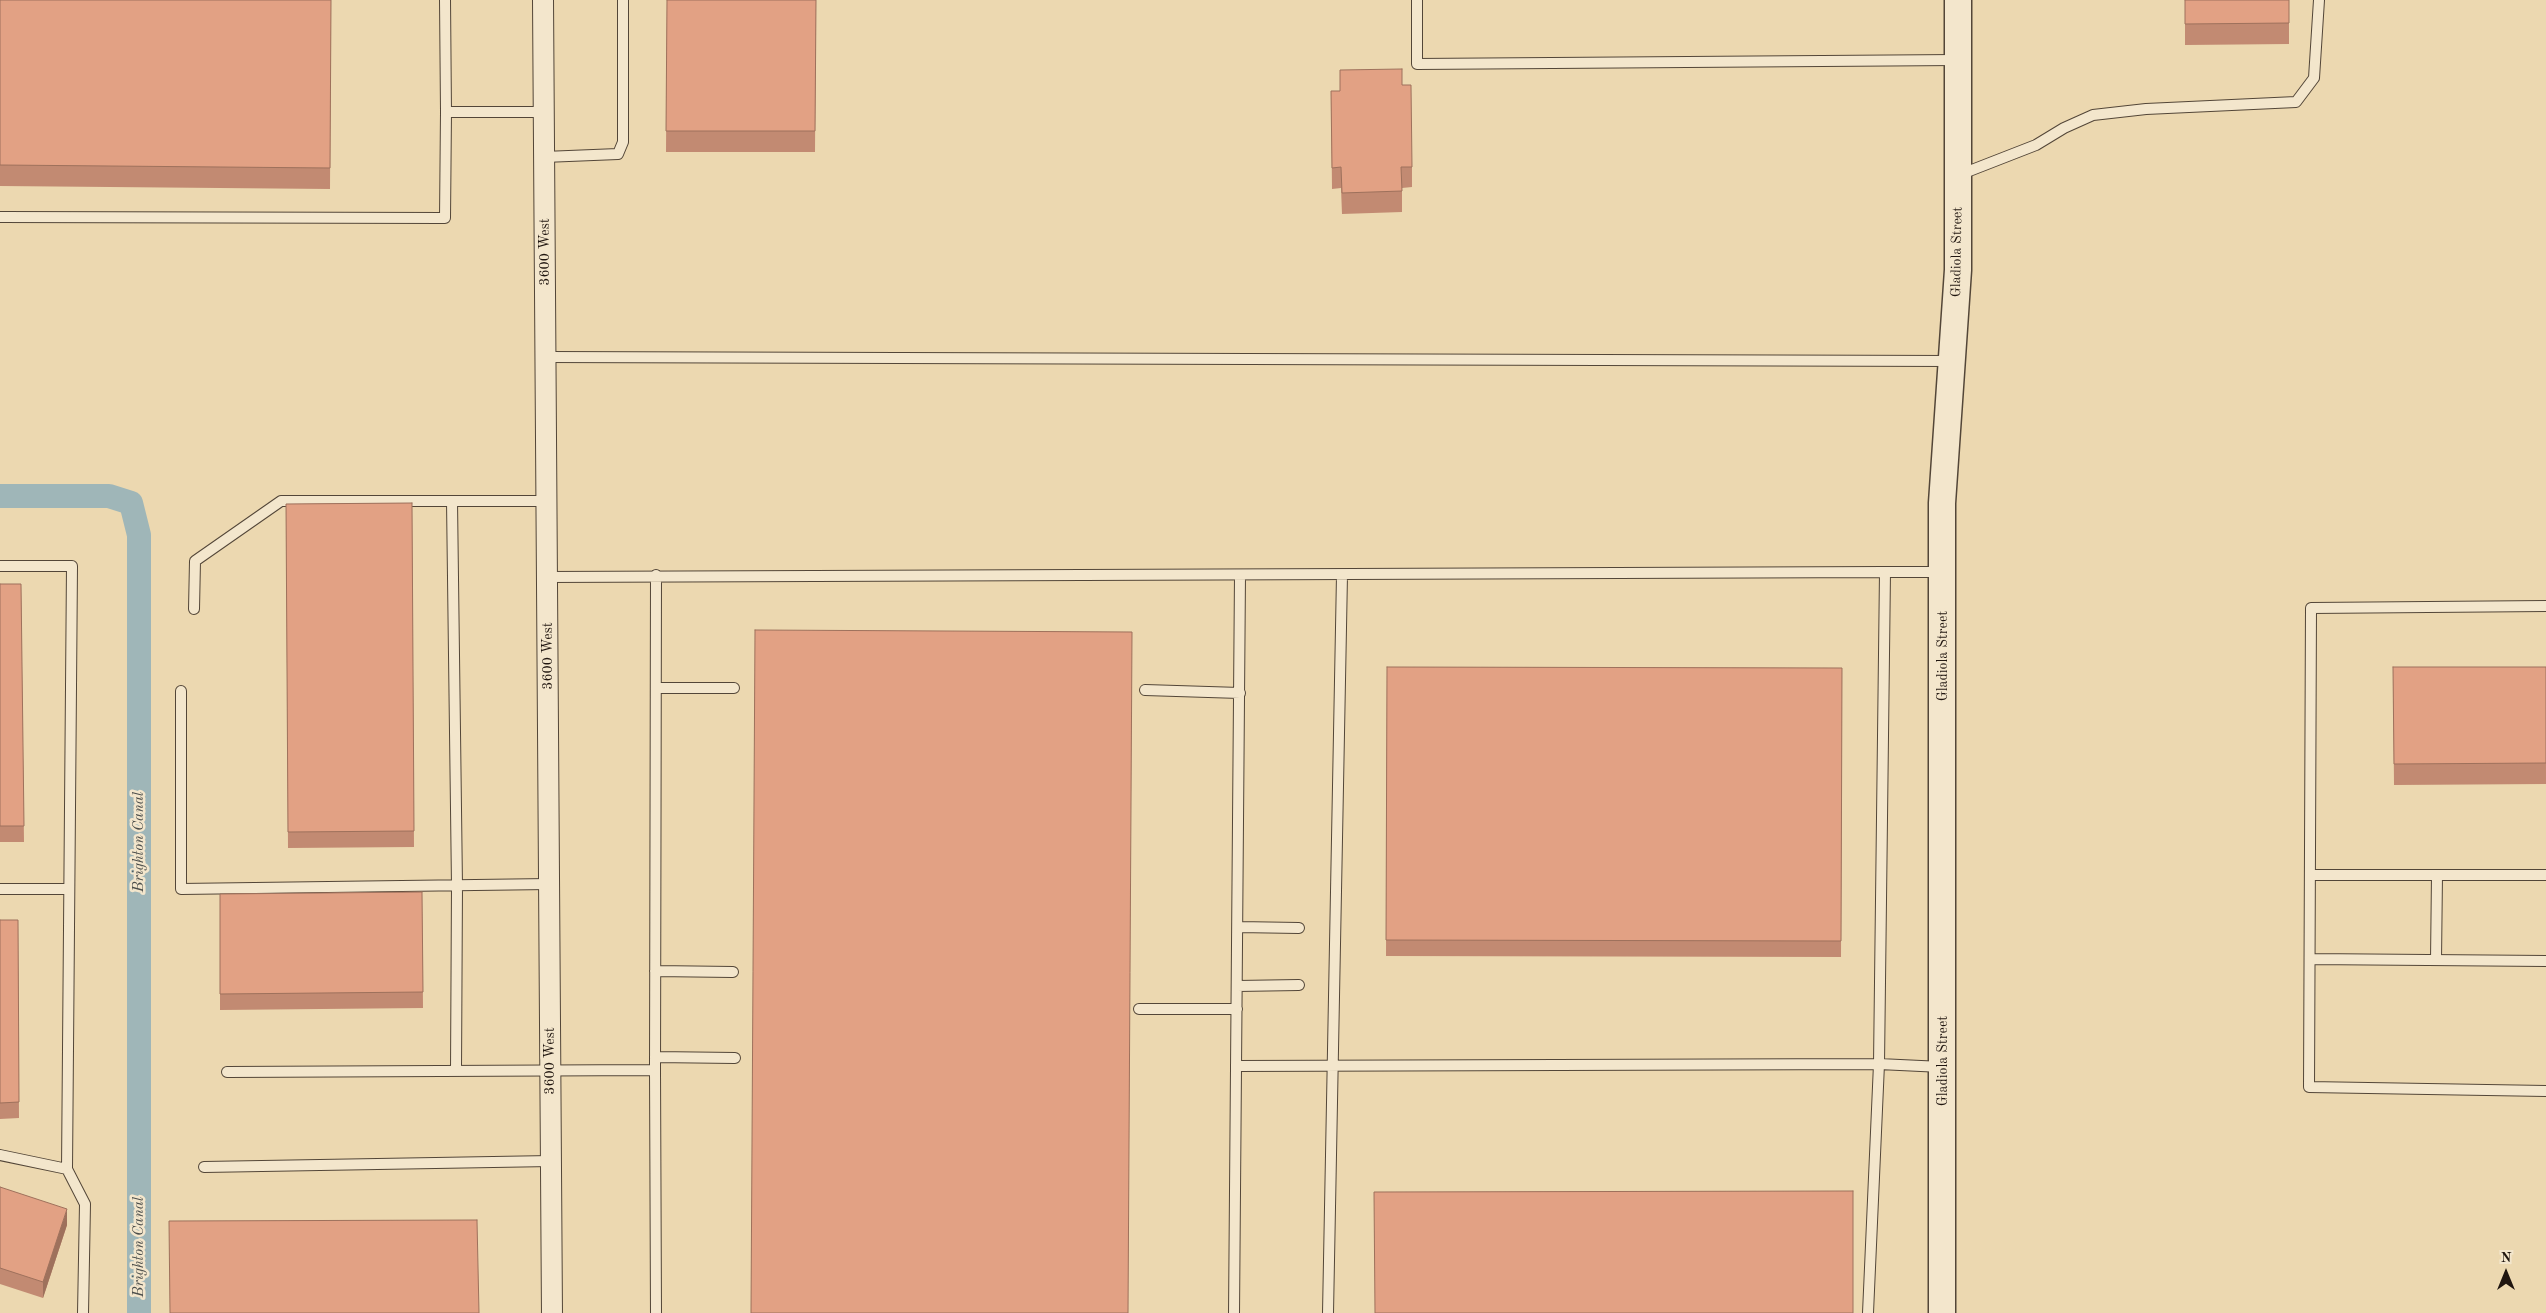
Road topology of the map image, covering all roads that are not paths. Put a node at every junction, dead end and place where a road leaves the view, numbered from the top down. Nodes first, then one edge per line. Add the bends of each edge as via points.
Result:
1 (445, 0) edge
2 (543, 0) edge
3 (623, 0) edge
4 (1417, 0) edge
5 (1958, 0) edge
6 (2319, 0) edge
7 (1958, 60) junction
8 (446, 112) junction
9 (544, 112) junction
10 (544, 157) junction
11 (1958, 175) junction
12 (0, 217) edge
13 (546, 357) junction
14 (1952, 361) junction
15 (452, 501) junction
16 (547, 501) junction
17 (0, 566) edge
18 (1885, 572) junction
19 (1943, 572) junction
20 (656, 575) junction
21 (1240, 575) junction
22 (1342, 575) junction
23 (547, 577) junction
24 (2546, 606) edge
25 (194, 609) dead end
26 (656, 688) junction
27 (734, 688) dead end
28 (181, 690) dead end
29 (1145, 690) dead end
30 (1240, 693) junction
31 (2310, 875) junction
32 (2437, 875) junction
33 (2546, 875) edge
34 (549, 884) junction
35 (457, 886) junction
36 (0, 889) edge
37 (69, 889) junction
38 (1238, 927) junction
39 (1299, 928) dead end
40 (2310, 959) junction
41 (2436, 960) junction
42 (2546, 960) edge
43 (655, 971) junction
44 (733, 972) dead end
45 (1299, 985) dead end
46 (1237, 986) junction
47 (1140, 1010) dead end
48 (1237, 1010) junction
49 (655, 1057) junction
50 (735, 1058) dead end
51 (1878, 1064) junction
52 (1333, 1065) junction
53 (1236, 1066) junction
54 (1943, 1067) junction
55 (550, 1069) junction
56 (456, 1070) junction
57 (655, 1070) junction
58 (227, 1072) dead end
59 (2546, 1091) edge
60 (0, 1155) edge
61 (551, 1161) junction
62 (204, 1167) dead end
63 (67, 1170) junction
64 (83, 1313) edge
65 (552, 1313) edge
66 (656, 1313) edge
67 (1234, 1313) edge
68 (1328, 1313) edge
69 (1868, 1313) edge
70 (1942, 1313) edge

1 - 8 lane
2 - 9 street, 3600 West
3 - 10 lane via 623,142 618,154
4 - 7 lane via 1417,64
5 - 7 street, Gladiola Street
6 - 11 lane via 2314,78 2296,102 2146,109 2093,115 2036,144
7 - 11 street, Gladiola Street
8 - 9 lane
8 - 12 lane via 445,218
9 - 10 street, 3600 West
10 - 13 street, 3600 West
11 - 14 street, Gladiola Street via 1958,270
13 - 14 lane
13 - 16 street, 3600 West
14 - 19 street, Gladiola Street via 1942,503
15 - 16 lane
15 - 25 lane via 281,501 195,561
15 - 35 lane
16 - 23 street, 3600 West
17 - 37 lane via 72,566
18 - 19 lane
18 - 22 lane
18 - 51 lane
19 - 54 street, Gladiola Street
20 - 21 lane
20 - 23 lane
20 - 26 lane
21 - 22 lane
21 - 30 lane
22 - 52 lane
23 - 34 street, 3600 West
24 - 31 lane via 2311,608
26 - 27 lane
26 - 43 lane
28 - 35 lane via 181,890
29 - 30 lane
30 - 38 lane
31 - 32 lane
31 - 40 lane
32 - 33 lane
32 - 41 lane
34 - 35 lane
34 - 55 street, 3600 West
35 - 56 lane
36 - 37 lane
37 - 63 lane
38 - 39 lane
38 - 46 lane
40 - 41 lane
40 - 59 lane via 2310,1086
41 - 42 lane
43 - 44 lane
43 - 49 lane
45 - 46 lane
46 - 48 lane
47 - 48 lane
48 - 53 lane
49 - 50 lane
49 - 57 lane
51 - 52 lane
51 - 54 lane
51 - 69 lane
52 - 53 lane
52 - 68 lane
53 - 67 lane
54 - 70 street, Gladiola Street
55 - 56 lane
55 - 57 lane
55 - 61 street, 3600 West
56 - 58 lane
57 - 66 lane
60 - 63 lane
61 - 62 lane
61 - 65 street, 3600 West
63 - 64 lane via 85,1204

